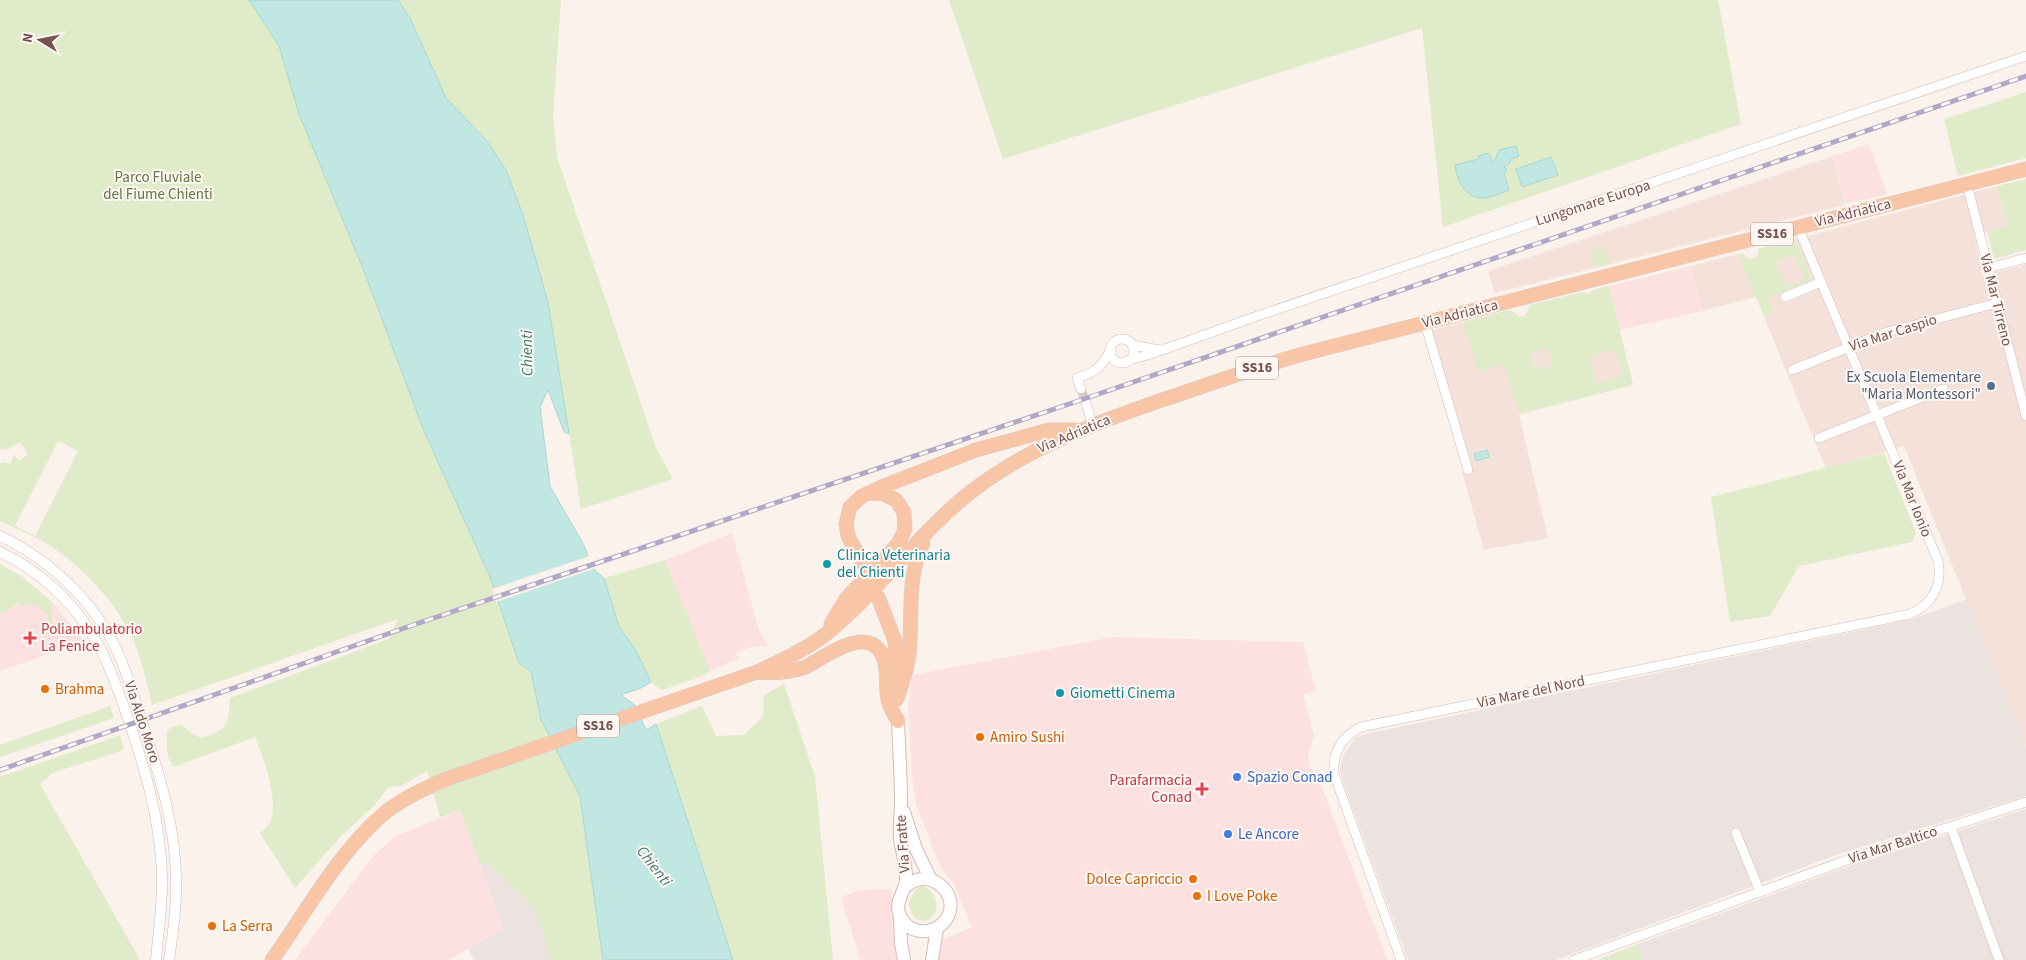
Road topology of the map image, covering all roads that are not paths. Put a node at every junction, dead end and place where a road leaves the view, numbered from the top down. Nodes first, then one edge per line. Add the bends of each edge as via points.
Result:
1 (2026, 56) edge
2 (2026, 169) edge
3 (1967, 184) junction
4 (1798, 227) junction
5 (2026, 258) edge
6 (1988, 268) junction
7 (1821, 282) junction
8 (1785, 297) dead end
9 (1997, 303) junction
10 (1425, 323) junction
11 (1132, 345) junction
12 (1849, 347) junction
13 (1111, 349) junction
14 (1160, 350) junction
15 (1129, 360) junction
16 (1792, 370) dead end
17 (1081, 389) dead end
18 (1943, 389) dead end
19 (1086, 403) tunnel mouth
20 (1878, 414) junction
21 (2026, 416) edge
22 (1092, 424) junction
23 (1077, 430) junction
24 (1819, 438) dead end
25 (1468, 470) dead end
26 (868, 494) junction
27 (928, 533) junction
28 (0, 536) edge
29 (0, 552) edge
30 (864, 565) dead end
31 (1938, 584) joint
32 (878, 597) dead end
33 (826, 634) junction
34 (751, 674) junction
35 (897, 699) junction
36 (898, 721) junction
37 (901, 801) junction
38 (2026, 802) edge
39 (1951, 827) junction
40 (1736, 833) dead end
41 (931, 880) junction
42 (905, 887) junction
43 (1760, 892) junction
44 (900, 916) junction
45 (302, 917) junction
46 (937, 928) junction
47 (286, 941) junction
48 (156, 960) edge
49 (169, 960) edge
50 (270, 960) edge
51 (282, 960) edge
52 (904, 960) edge
53 (932, 960) edge
54 (1401, 960) edge
55 (1574, 960) edge
56 (1999, 960) edge

1 - 14 street, Lungomare Europa
2 - 3 main road, Via Adriatica / SS16
3 - 4 main road, Via Adriatica / SS16
3 - 6 street, Via Mar Tirreno
4 - 7 street, Via Mar Ionio
4 - 10 main road, Via Adriatica / SS16
5 - 6 street
6 - 9 street, Via Mar Tirreno
7 - 8 street
7 - 12 street, Via Mar Ionio
9 - 12 street, Via Mar Caspio via 1884,333
9 - 21 street, Via Mar Tirreno
10 - 22 main road, Via Adriatica / SS16 via 1274,362
10 - 25 street
11 - 13 street via 1126,340 1119,340
11 - 14 street
11 - 15 street via 1134,351
12 - 16 street, Via Mar Caspio
12 - 20 street, Via Mar Ionio
13 - 15 street via 1114,360
13 - 17 street via 1094,372 1077,378
14 - 15 street, Lungomare Europa
18 - 20 street
19 - 22 street
20 - 24 street
20 - 31 street, Via Mar Ionio via 1938,561
22 - 23 main road, Via Adriatica / SS16
23 - 26 main road via 1049,430 976,450
23 - 27 main road, Via Adriatica / SS16 via 996,474 958,503
26 - 30 main road via 853,504 846,519 847,532
26 - 33 main road via 884,494 896,500 904,512 906,529 898,544 846,599
27 - 33 main road, SS16
27 - 35 main road via 914,568 909,654
28 - 49 street, Via Aldo Moro via 43,560 75,590 99,620 122,663 158,770 171,821 176,906
29 - 48 street, Via Aldo Moro via 35,572 73,608 100,648 118,691 148,783 160,842 162,906
31 - 54 street, Via Mare del Nord via 1928,603 1910,614 1353,731 1336,752 1334,774
32 - 35 main road via 895,641
33 - 34 main road, SS16
34 - 36 main road via 788,672 805,667 846,645 870,644 879,650 883,658 888,701
34 - 45 main road, SS16 via 452,777 412,795 376,821 346,855
35 - 36 main road
36 - 37 main road, Via Fratte
37 - 41 main road, Via Fratte via 916,849
37 - 42 main road, Via Fratte via 900,838
38 - 39 street, Via Mar Baltico
39 - 43 street, Via Mar Baltico
39 - 56 street
40 - 43 street
41 - 42 main road, Via Fratte via 918,879
41 - 46 main road, Via Fratte via 944,889 950,900 947,917
42 - 44 main road, Via Fratte via 898,901
43 - 55 street, Via Mar Baltico
44 - 46 main road via 916,930
44 - 52 main road, Via Fratte
45 - 47 main road, SS16
45 - 50 main road, SS16
46 - 53 main road, Via Fratte
47 - 50 main road, SS16
47 - 51 street

